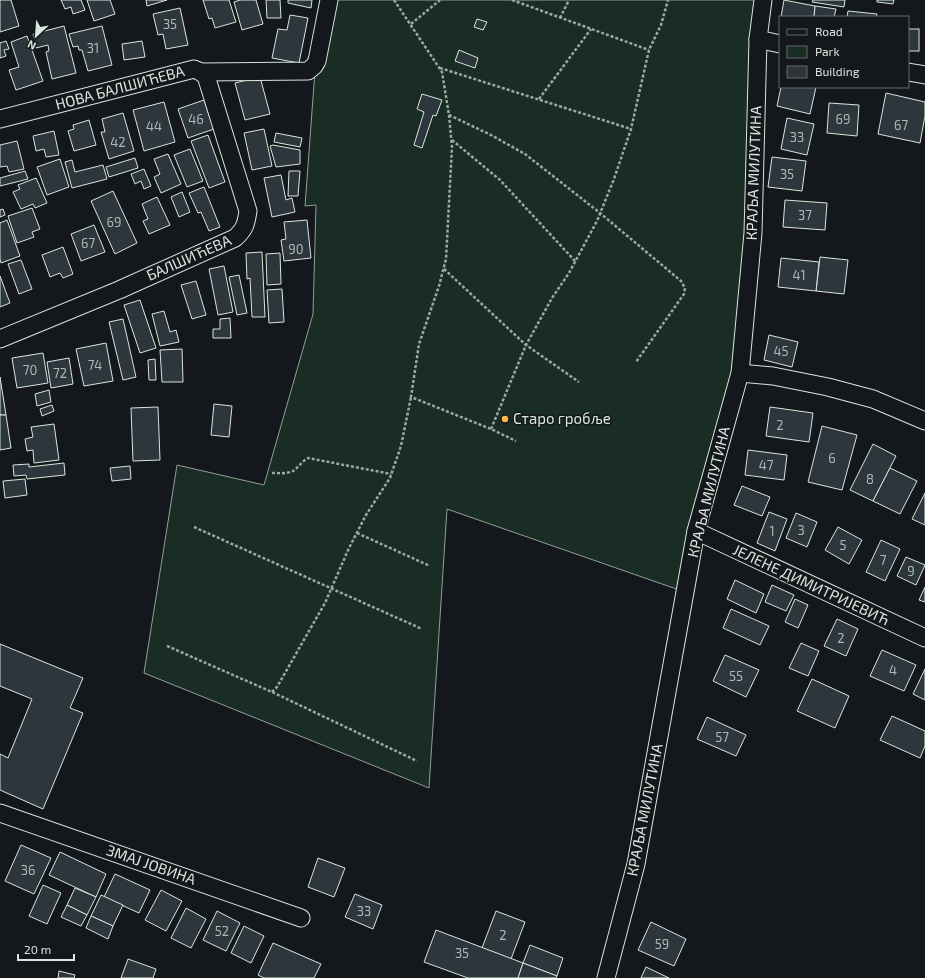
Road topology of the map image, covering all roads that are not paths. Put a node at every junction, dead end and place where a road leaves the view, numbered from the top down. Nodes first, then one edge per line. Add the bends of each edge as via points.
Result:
1 (329, 0) edge
2 (763, 0) edge
3 (758, 39) junction
4 (779, 44) edge
5 (202, 72) junction
6 (909, 72) edge
7 (925, 75) edge
8 (0, 119) edge
9 (0, 339) edge
10 (740, 373) junction
11 (925, 421) edge
12 (696, 531) junction
13 (925, 638) edge
14 (0, 813) edge
15 (301, 918) dead end
16 (606, 978) edge

1 - 5 street, НОВА БАЛШИЋЕВА via 316,61 308,71
2 - 3 street, КРАЉА МИЛУТИНА
3 - 4 street
3 - 10 street, КРАЉА МИЛУТИНА via 753,233
5 - 8 street, НОВА БАЛШИЋЕВА via 194,69
5 - 9 street, БАЛШИЋЕВА via 206,76 248,211 243,231 235,238 119,290
6 - 7 street
10 - 11 street via 773,376 828,387 873,399
10 - 12 street, КРАЉА МИЛУТИНА
12 - 13 street, ЈЕЛЕНЕ ДИМИТРИЈЕВИЋ
12 - 16 street, КРАЉА МИЛУТИНА via 636,864
14 - 15 street, ЗМАЈ ЈОВИНА

